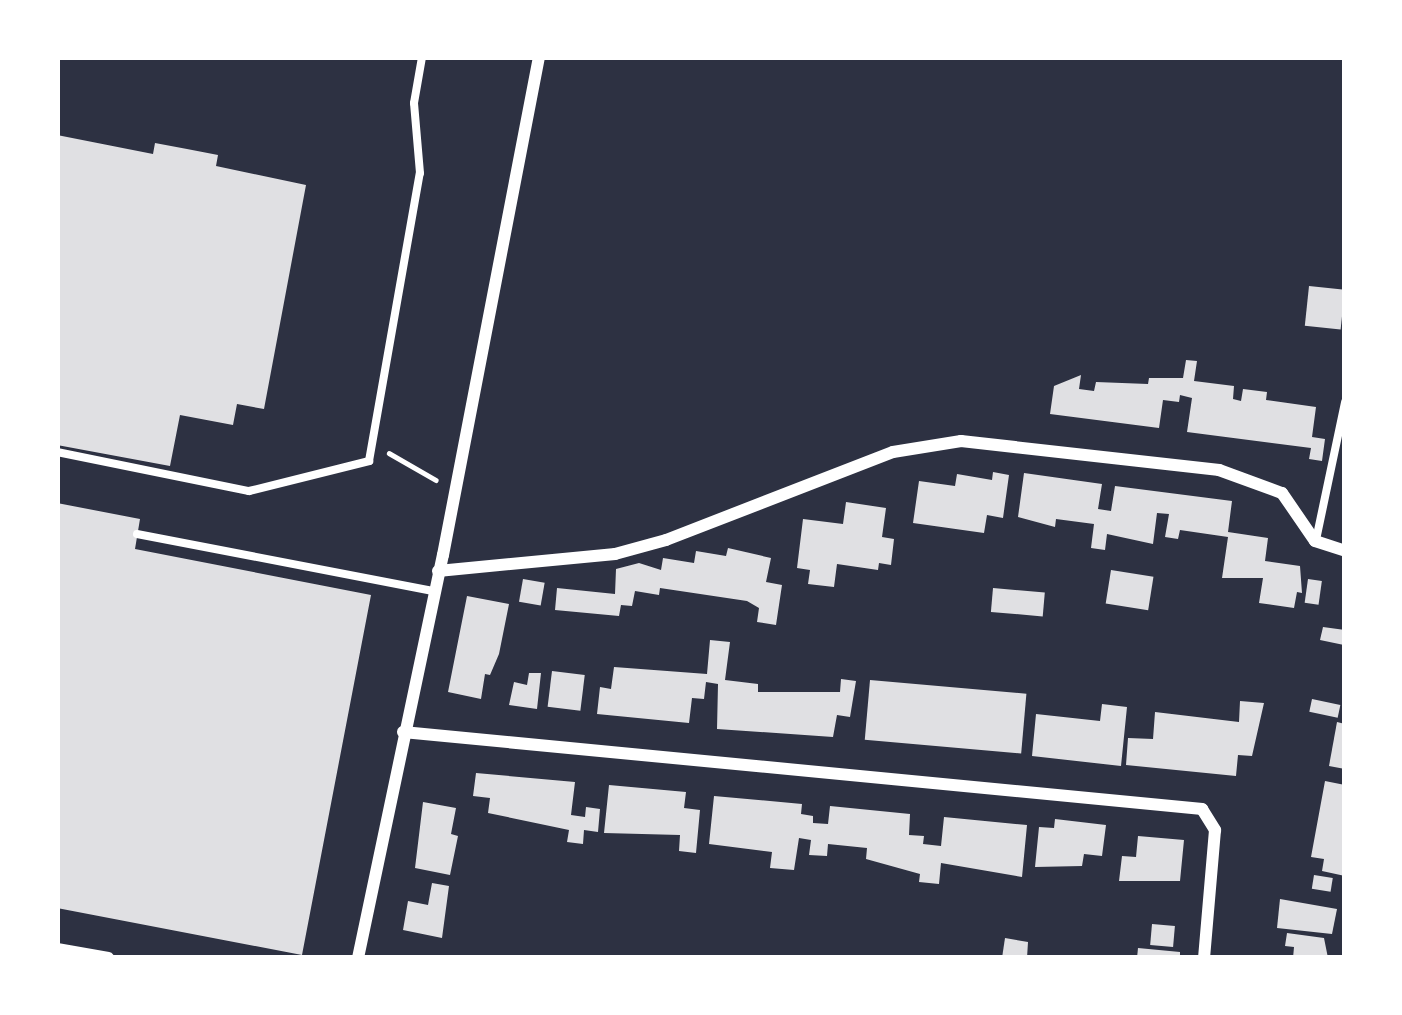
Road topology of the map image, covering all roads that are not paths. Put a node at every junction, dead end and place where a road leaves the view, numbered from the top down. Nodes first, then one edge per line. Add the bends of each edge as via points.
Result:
1 (422, 57) edge
2 (538, 57) edge
3 (1345, 402) edge
4 (57, 452) edge
5 (137, 535) dead end
6 (1316, 542) junction
7 (1345, 551) edge
8 (438, 571) junction
9 (432, 591) junction
10 (403, 732) junction
11 (57, 949) edge
12 (108, 958) edge
13 (358, 958) edge
14 (1204, 958) edge

1 - 4 lane via 414,103 419,172 369,461 249,491
2 - 8 street
3 - 6 lane
5 - 9 lane
6 - 7 street
6 - 8 street via 1282,493 1219,470 961,441 893,452 615,554
8 - 9 street
9 - 10 street
10 - 13 street
10 - 14 street via 1202,809 1215,830
11 - 12 street

